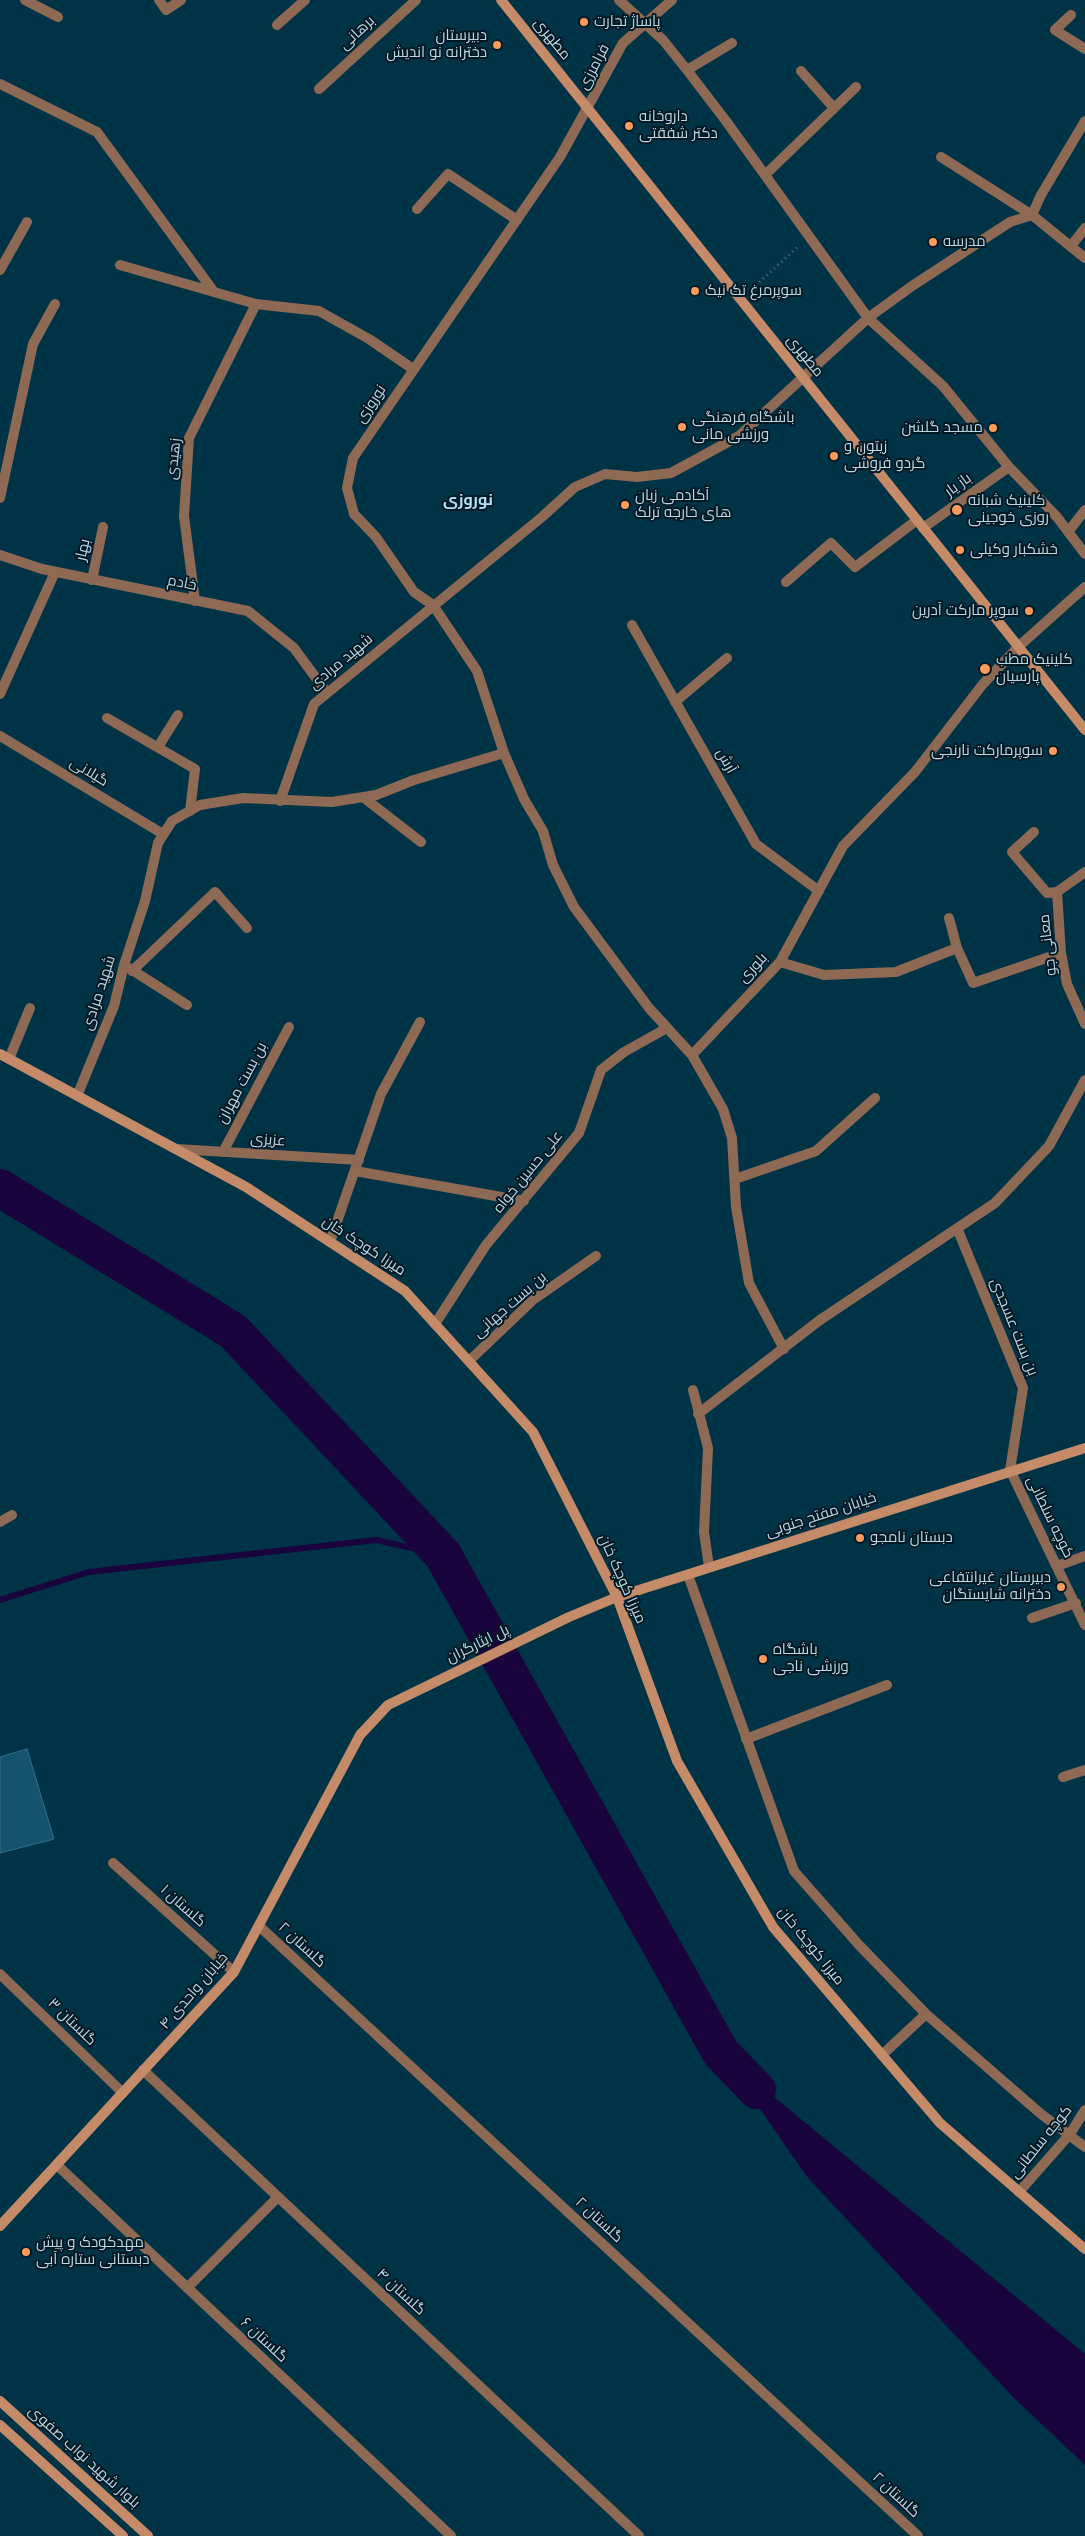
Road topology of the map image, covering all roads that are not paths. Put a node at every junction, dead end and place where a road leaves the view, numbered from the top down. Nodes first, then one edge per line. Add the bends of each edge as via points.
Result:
1 (25, 0) edge
2 (159, 0) edge
3 (181, 0) edge
4 (305, 0) edge
5 (416, 0) edge
6 (501, 0) edge
7 (619, 0) edge
8 (672, 0) edge
9 (1071, 15) dead end
10 (58, 17) dead end
11 (644, 24) junction
12 (277, 26) dead end
13 (732, 43) dead end
14 (1085, 49) edge
15 (687, 70) junction
16 (801, 71) dead end
17 (0, 84) edge
18 (856, 87) dead end
19 (319, 89) dead end
20 (834, 108) junction
21 (588, 109) junction
22 (1085, 121) edge
23 (941, 157) dead end
24 (765, 176) junction
25 (417, 209) dead end
26 (1032, 215) junction
27 (517, 220) junction
28 (27, 222) dead end
29 (1085, 228) edge
30 (1071, 246) junction
31 (1085, 258) edge
32 (120, 265) dead end
33 (0, 270) edge
34 (214, 292) junction
35 (55, 304) dead end
36 (256, 304) junction
37 (868, 318) junction
38 (413, 369) junction
39 (803, 378) junction
40 (1009, 467) junction
41 (0, 498) edge
42 (1085, 510) edge
43 (920, 524) junction
44 (104, 528) dead end
45 (1068, 532) junction
46 (1085, 554) edge
47 (0, 555) edge
48 (55, 572) junction
49 (92, 580) junction
50 (786, 582) dead end
51 (1085, 588) edge
52 (195, 601) junction
53 (433, 605) junction
54 (632, 625) dead end
55 (1018, 647) junction
56 (728, 658) dead end
57 (3, 677) edge
58 (0, 694) edge
59 (327, 694) junction
60 (676, 702) junction
61 (178, 715) dead end
62 (107, 718) dead end
63 (1085, 730) edge
64 (0, 736) edge
65 (158, 747) junction
66 (504, 753) junction
67 (363, 797) junction
68 (280, 801) junction
69 (190, 811) junction
70 (1034, 832) dead end
71 (163, 834) junction
72 (420, 842) dead end
73 (1085, 872) edge
74 (819, 891) junction
75 (1057, 892) junction
76 (949, 918) dead end
77 (247, 928) dead end
78 (957, 948) junction
79 (1061, 954) junction
80 (780, 962) junction
81 (128, 968) junction
82 (187, 1005) dead end
83 (30, 1008) dead end
84 (420, 1022) dead end
85 (1085, 1024) edge
86 (289, 1027) dead end
87 (667, 1028) junction
88 (692, 1055) junction
89 (4, 1056) edge
90 (1085, 1080) edge
91 (77, 1096) junction
92 (876, 1098) dead end
93 (176, 1149) junction
94 (223, 1152) junction
95 (359, 1160) junction
96 (355, 1171) junction
97 (734, 1179) junction
98 (524, 1201) junction
99 (957, 1228) junction
100 (330, 1242) junction
101 (596, 1256) dead end
102 (435, 1324) junction
103 (784, 1349) junction
104 (469, 1361) junction
105 (692, 1390) dead end
106 (698, 1414) junction
107 (1085, 1448) edge
108 (1010, 1470) junction
109 (12, 1515) dead end
110 (0, 1522) edge
111 (1085, 1556) edge
112 (1057, 1566) junction
113 (709, 1567) junction
114 (688, 1575) junction
115 (617, 1597) junction
116 (1076, 1603) junction
117 (569, 1617) joint
118 (1032, 1618) dead end
119 (1085, 1625) edge
120 (887, 1686) dead end
121 (401, 1698) joint
122 (746, 1739) junction
123 (1085, 1770) edge
124 (1063, 1777) dead end
125 (113, 1863) dead end
126 (259, 1926) junction
127 (234, 1972) junction
128 (0, 1974) edge
129 (926, 2014) junction
130 (882, 2055) junction
131 (143, 2070) junction
132 (123, 2093) junction
133 (1085, 2110) edge
134 (1070, 2134) junction
135 (1085, 2147) edge
136 (57, 2165) junction
137 (1019, 2192) junction
138 (278, 2197) junction
139 (0, 2226) edge
140 (1085, 2249) edge
141 (187, 2288) junction
142 (0, 2401) edge
143 (0, 2425) edge
144 (122, 2536) edge
145 (148, 2536) edge
146 (451, 2536) edge
147 (639, 2536) edge
148 (918, 2536) edge

1 - 10 street
2 - 3 street via 166,10
4 - 12 street
5 - 19 street, برهانی
6 - 21 main road, مطهری
7 - 11 street
8 - 11 street, فرامرزی
9 - 14 street via 1055,30
11 - 15 street via 663,40
11 - 21 street, فرامرزی via 623,43
13 - 15 street
15 - 24 street
16 - 20 street
17 - 34 street via 97,132
18 - 20 street
20 - 24 street
21 - 27 street, نوروزی
21 - 39 main road, مطهری
22 - 26 street
23 - 26 street
24 - 37 street
25 - 27 street via 448,174
26 - 30 street
26 - 37 street, شهید مرادی via 1010,222
27 - 38 street, نوروزی
28 - 33 street
29 - 30 street
30 - 31 street
32 - 34 street
34 - 36 street
35 - 41 street via 33,344
36 - 38 street via 319,311 369,338
36 - 52 street, زهیدی via 189,438 184,516
37 - 39 street, شهید مرادی
37 - 40 street via 943,386
38 - 53 street, نوروزی via 353,458 347,488 354,514 376,537 414,592
39 - 43 main road, مطهری
39 - 53 street, شهید مرادی via 739,436 701,458 670,472 636,477 605,474 575,487
40 - 43 street, باز یار
40 - 45 street
42 - 45 street
43 - 50 street, باز یار via 855,567 831,543
43 - 55 main road, مطهری
44 - 49 street, بهار
45 - 46 street
47 - 48 street, خادم
48 - 49 street, خادم
48 - 57 street
49 - 52 street, خادم
51 - 55 street, بلوری
52 - 59 street, خادم via 248,611 294,648
53 - 59 street, شهید مرادی
53 - 66 street via 477,671
54 - 60 street, آرش
55 - 63 main road, مطهری
55 - 74 street, بلوری via 983,684 915,772 843,846
56 - 60 street
57 - 58 street
59 - 68 street, شهید مرادی via 314,704
60 - 74 street, آرش via 756,844
61 - 65 street
62 - 65 street
64 - 71 street, گیلانی
65 - 69 street via 196,769
66 - 67 street
66 - 87 street via 524,799 544,831 553,866 574,907
67 - 68 street via 332,802
67 - 72 street
68 - 69 street, شهید مرادی via 243,798 200,805
69 - 71 street, شهید مرادی via 172,821
70 - 75 street via 1012,852 1047,893
71 - 81 street, شهید مرادی via 158,843
73 - 75 street, معانی جو
74 - 80 street, بلوری
75 - 79 street, معانی جو
76 - 78 street
77 - 81 street via 215,892
78 - 79 street via 973,983
78 - 80 street via 896,972 824,975
79 - 85 street, معانی جو via 1068,984
80 - 88 street, بلوری
81 - 82 street
81 - 91 street, شهید مرادی
83 - 89 street
84 - 95 street via 381,1094
86 - 94 street, بن بست مهران
87 - 88 street
87 - 98 street, علی حسین خواه via 624,1052 601,1070 579,1133
88 - 97 street via 723,1108 732,1138
89 - 91 main road, میرزا کوچک خان
90 - 99 street via 1049,1146 995,1203
91 - 93 main road, میرزا کوچک خان
92 - 97 street via 816,1151
93 - 94 street, عزیزی
93 - 100 main road, میرزا کوچک خان via 246,1187
94 - 95 street, عزیزی
95 - 96 street
96 - 98 street
96 - 100 street
97 - 103 street via 749,1283
98 - 102 street, علی حسین خواه via 486,1245
99 - 103 street via 820,1320
99 - 108 street, بن بست عسجدی via 1023,1388
100 - 102 main road, میرزا کوچک خان via 405,1291
101 - 104 street, بن بست جهانی via 533,1300
102 - 104 main road, میرزا کوچک خان
103 - 106 street
104 - 115 main road, میرزا کوچک خان via 533,1432
105 - 106 street
106 - 113 street via 708,1448 704,1532
107 - 108 main road, خیابان مفتح جنوبی
108 - 112 street, کوچه سلطانی
108 - 113 main road, خیابان مفتح جنوبی
109 - 110 street
111 - 112 street
112 - 116 street, کوچه سلطانی
113 - 114 main road, خیابان مفتح جنوبی
114 - 115 main road, خیابان مفتح جنوبی
114 - 122 street
115 - 117 main road, خیابان مفتح جنوبی
115 - 130 main road, میرزا کوچک خان via 677,1761 773,1927
116 - 118 street
116 - 119 street, کوچه سلطانی
117 - 121 main road, پل ایثارگران
120 - 122 street
121 - 126 main road, خیابان واحدی ۴ via 375,1716 360,1735
122 - 129 street via 794,1871
123 - 124 street
125 - 127 street, گلستان ۱
126 - 127 main road, خیابان واحدی ۴
126 - 148 street, گلستان ۲
127 - 131 main road, خیابان واحدی ۴
128 - 132 street, گلستان ۳
129 - 130 street
129 - 134 street via 1041,2114
130 - 137 main road, میرزا کوچک خان via 940,2123
131 - 132 main road, خیابان واحدی ۴
131 - 138 street, گلستان ۴
132 - 136 main road, خیابان واحدی ۴
133 - 134 street, کوچه سلطانی
134 - 135 street
134 - 137 street, کوچه سلطانی
136 - 139 main road, خیابان واحدی ۴
136 - 141 street, گلستان ۶
137 - 140 main road, میرزا کوچک خان
138 - 141 street
138 - 147 street, گلستان ۴
141 - 146 street, گلستان ۶
142 - 145 main road, بلوار شهید نواب صفوی
143 - 144 main road

